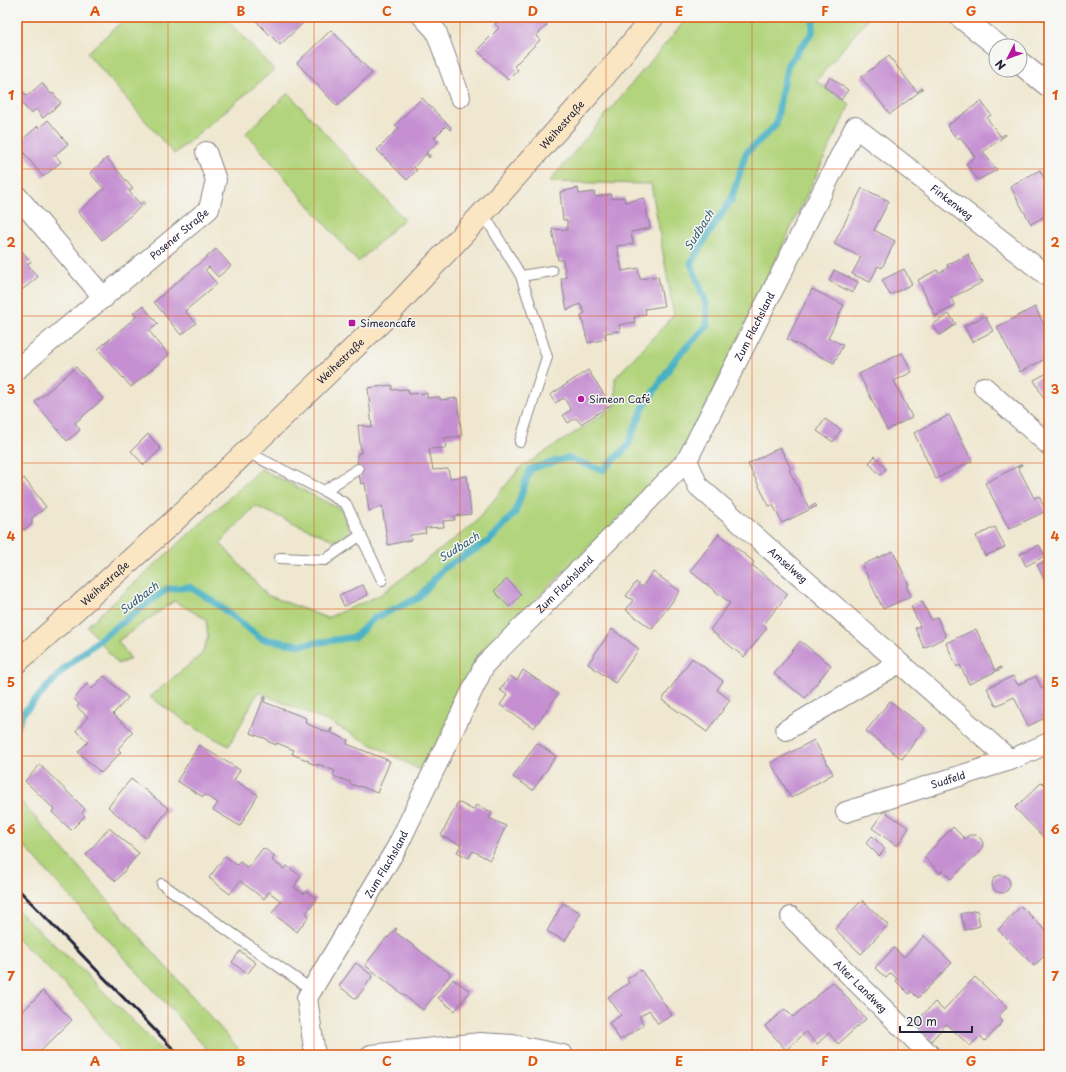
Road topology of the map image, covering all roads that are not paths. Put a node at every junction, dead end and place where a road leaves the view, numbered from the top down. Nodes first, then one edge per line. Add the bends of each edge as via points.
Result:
1 (423, 17) edge
2 (653, 17) edge
3 (961, 17) edge
4 (988, 38) edge
5 (1028, 69) edge
6 (1049, 86) edge
7 (460, 97) dead end
8 (855, 126) joint
9 (206, 152) dead end
10 (17, 196) edge
11 (483, 213) junction
12 (552, 271) dead end
13 (521, 276) junction
14 (1049, 277) edge
15 (104, 298) junction
16 (17, 369) edge
17 (984, 387) dead end
18 (520, 442) dead end
19 (1049, 445) edge
20 (246, 452) junction
21 (687, 460) junction
22 (358, 469) dead end
23 (324, 491) junction
24 (361, 535) junction
25 (280, 558) dead end
26 (382, 580) dead end
27 (17, 662) edge
28 (899, 663) junction
29 (786, 730) dead end
30 (1049, 743) edge
31 (1010, 760) junction
32 (846, 812) dead end
33 (162, 884) dead end
34 (790, 917) dead end
35 (312, 990) junction
36 (315, 1055) edge
37 (371, 1055) edge
38 (563, 1055) edge
39 (930, 1055) edge

1 - 7 street via 436,31
2 - 11 main road, Weihestraße via 599,83
3 - 4 street
5 - 6 street
8 - 14 street, Finkenweg
8 - 21 street, Zum Flachsland
9 - 15 street, Posener Straße via 216,180 209,209
10 - 15 street
11 - 13 lane
11 - 20 main road, Weihestraße via 383,320
12 - 13 lane
13 - 18 lane via 547,357
15 - 16 street, Posener Straße
17 - 19 street
20 - 23 lane
20 - 27 main road, Weihestraße via 174,521
21 - 28 street, Amselweg via 698,486
21 - 35 street, Zum Flachsland via 484,664 397,847
22 - 23 lane
23 - 24 lane via 346,504
24 - 25 lane via 325,560
24 - 26 lane
28 - 29 street
28 - 31 street, Amselweg
30 - 31 street, Sudfeld
31 - 32 street, Sudfeld
33 - 35 lane
34 - 39 street, Alter Landweg
35 - 36 street, Zum Flachsland via 308,998
37 - 38 street via 480,1043 513,1045

